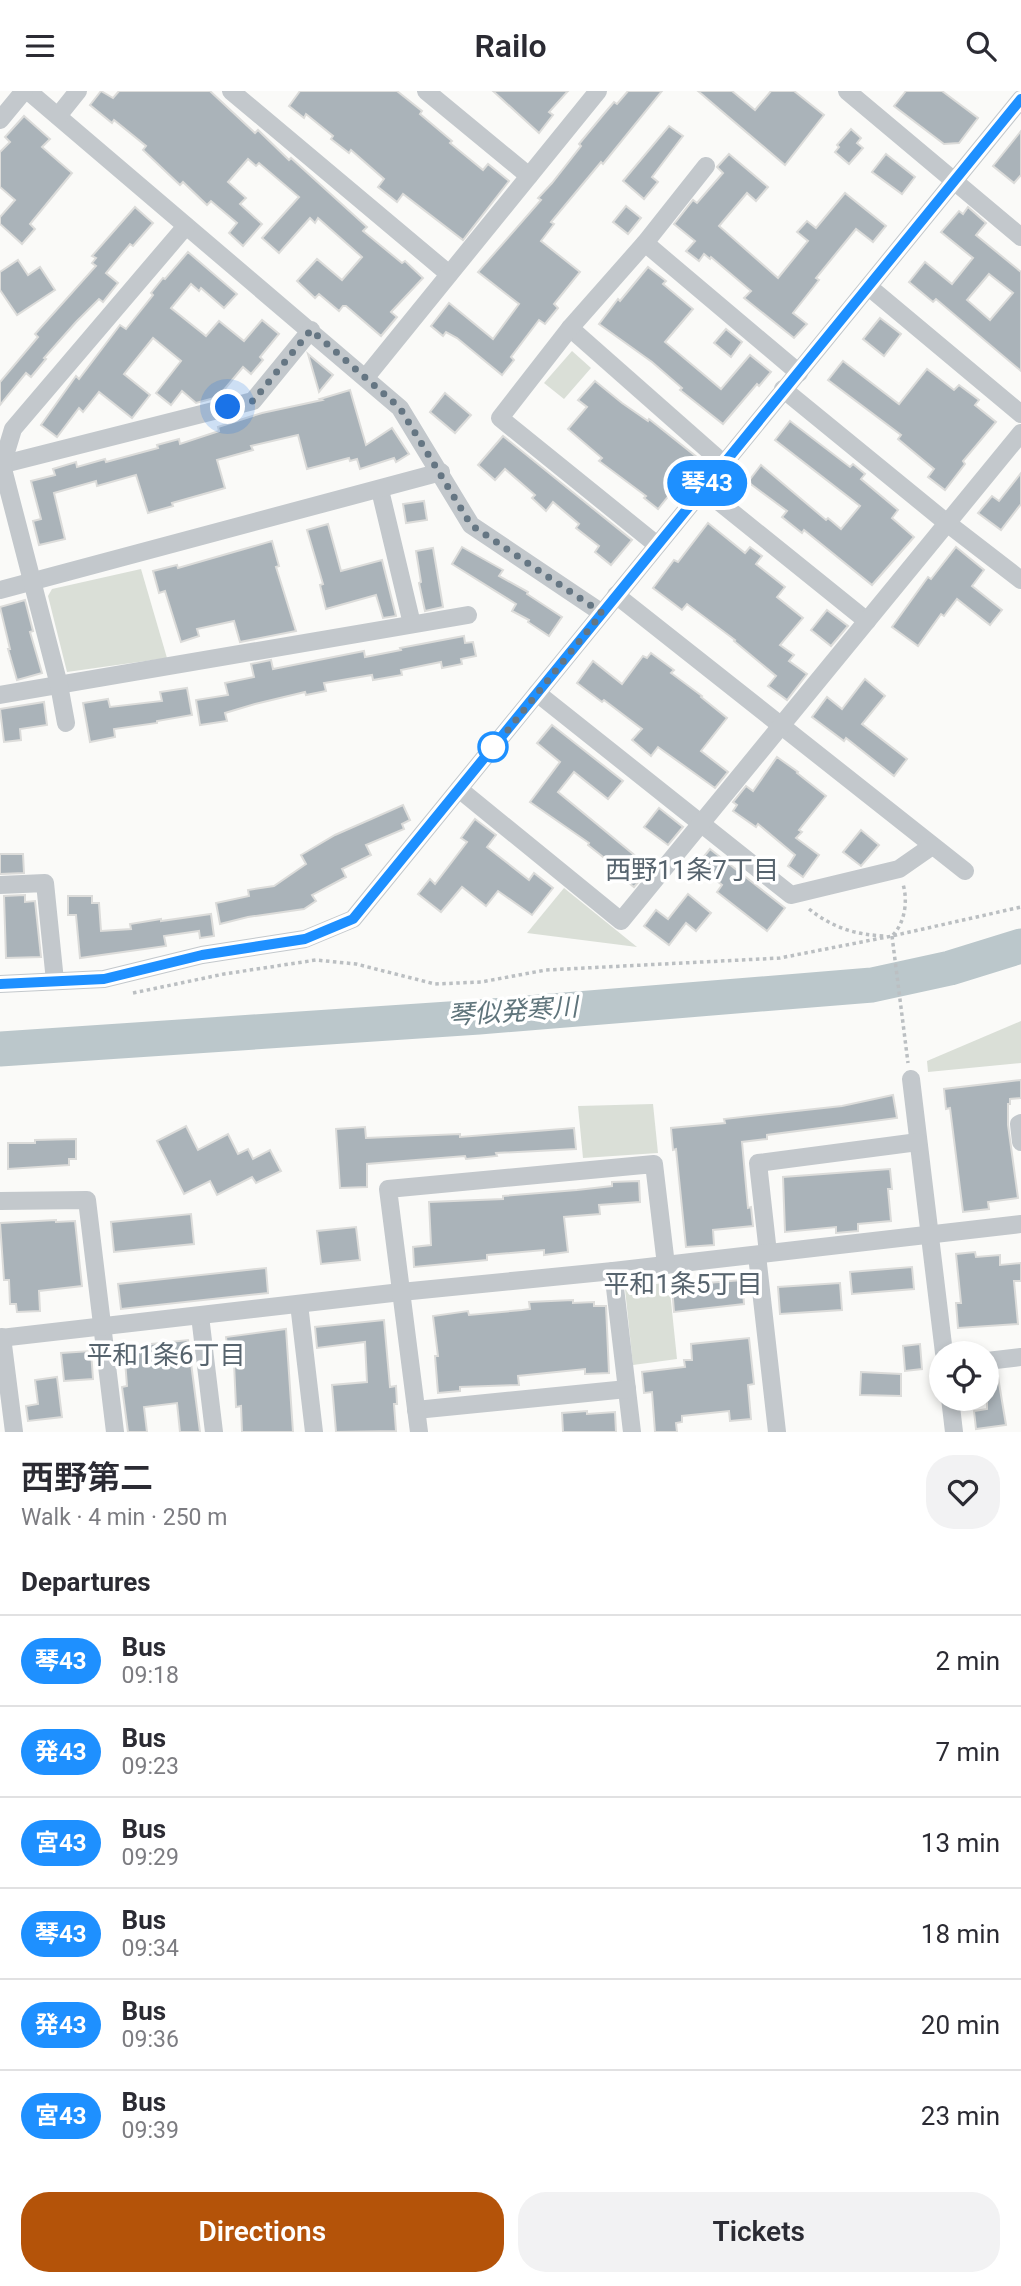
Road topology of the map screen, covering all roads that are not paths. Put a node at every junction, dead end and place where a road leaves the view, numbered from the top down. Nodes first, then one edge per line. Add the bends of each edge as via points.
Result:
1 (26, 91) edge
2 (78, 91) edge
3 (231, 91) edge
4 (426, 91) edge
5 (598, 91) edge
6 (847, 91) edge
7 (1021, 99) edge
8 (58, 116) junction
9 (0, 120) edge
10 (706, 166) dead end
11 (529, 176) junction
12 (954, 182) junction
13 (186, 226) junction
14 (1021, 237) edge
15 (645, 243) junction
16 (449, 274) junction
17 (869, 287) junction
18 (570, 328) junction
19 (311, 330) junction
20 (799, 373) junction
21 (366, 377) junction
22 (783, 389) junction
23 (1021, 414) edge
24 (1021, 433) edge
25 (723, 463) junction
26 (1, 465) edge
27 (441, 473) junction
28 (702, 488) junction
29 (380, 490) junction
30 (947, 523) junction
31 (657, 545) junction
32 (1021, 580) edge
33 (32, 581) junction
34 (0, 590) edge
35 (616, 595) junction
36 (602, 613) junction
37 (468, 615) dead end
38 (867, 621) junction
39 (412, 624) junction
40 (59, 685) junction
41 (537, 693) junction
42 (0, 695) edge
43 (66, 723) dead end
44 (780, 726) junction
45 (459, 789) junction
46 (702, 822) junction
47 (932, 846) junction
48 (965, 871) dead end
49 (0, 885) edge
50 (55, 981) junction
51 (0, 984) edge
52 (911, 1079) dead end
53 (1021, 1123) edge
54 (918, 1142) junction
55 (1021, 1142) edge
56 (0, 1201) edge
57 (1021, 1224) edge
58 (929, 1235) junction
59 (762, 1254) junction
60 (666, 1265) junction
61 (613, 1271) junction
62 (401, 1293) junction
63 (299, 1304) junction
64 (200, 1315) junction
65 (103, 1325) junction
66 (1, 1337) edge
67 (942, 1341) edge
68 (1021, 1357) edge
69 (999, 1360) edge
70 (627, 1389) junction
71 (416, 1410) junction
72 (952, 1411) edge
73 (14, 1432) edge
74 (115, 1432) edge
75 (214, 1432) edge
76 (314, 1432) edge
77 (419, 1432) edge
78 (632, 1432) edge
79 (777, 1432) edge
80 (954, 1432) edge

1 - 8 street
1 - 9 street
2 - 8 street
3 - 16 street
4 - 11 street
5 - 11 street
6 - 12 street
7 - 12 street
8 - 13 street
10 - 15 street
11 - 16 street
12 - 14 street
12 - 17 street
13 - 19 street
13 - 26 street via 13,429
15 - 18 street
15 - 20 street
16 - 21 street
17 - 20 street
17 - 23 street
18 - 25 street
18 - 31 street via 500,418
19 - 21 street
19 - 26 street via 253,401
20 - 22 street
21 - 27 street via 400,408
22 - 25 street
22 - 30 street
24 - 30 street
25 - 28 street
26 - 33 street
27 - 29 street
27 - 36 street via 471,525
28 - 31 street
28 - 38 street
29 - 33 street
29 - 39 street
30 - 32 street
30 - 38 street
31 - 35 street
33 - 34 street
33 - 40 street
35 - 36 street
35 - 44 street
36 - 41 street
37 - 39 street
38 - 44 street
39 - 40 street
40 - 42 street
40 - 43 street
41 - 45 street
41 - 46 street
44 - 46 street
44 - 47 street
45 - 46 street via 621,921
45 - 50 street via 353,919 305,939 202,955 104,979
46 - 47 street via 791,895 900,869
47 - 48 street
49 - 50 street via 45,883
50 - 51 street
52 - 54 street
53 - 55 street
54 - 58 street
54 - 59 street via 758,1163
56 - 65 street via 87,1200
57 - 58 street
58 - 59 street
58 - 67 street
59 - 60 street
59 - 79 street
60 - 61 street
60 - 62 street via 654,1164 388,1189
61 - 62 street
61 - 70 street
62 - 63 street
62 - 71 street
63 - 64 street
63 - 76 street
64 - 65 street
64 - 75 street
65 - 66 street
65 - 74 street
66 - 73 street
68 - 69 street
70 - 71 street
70 - 78 street
71 - 77 street
72 - 80 street

